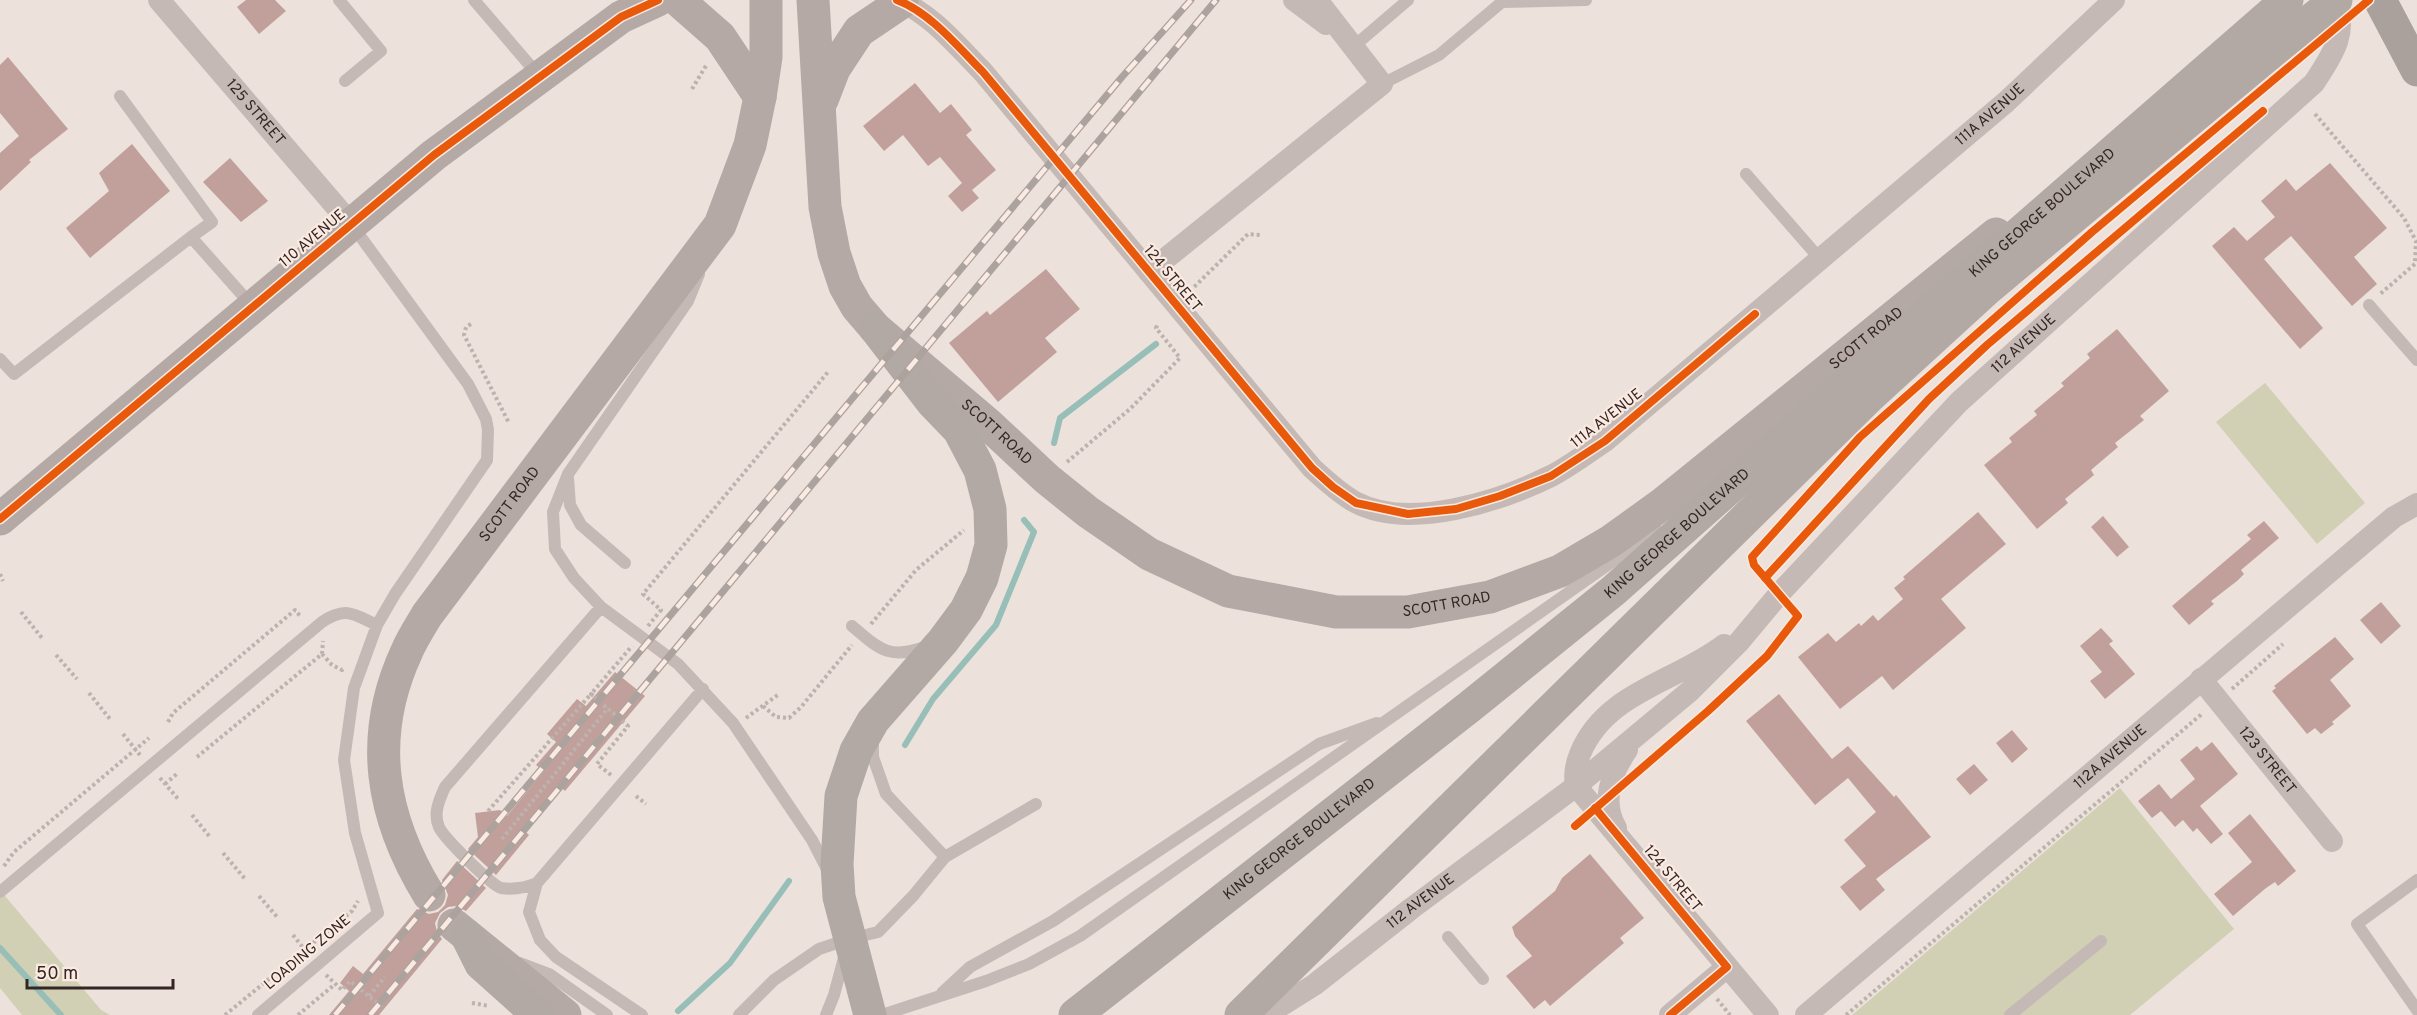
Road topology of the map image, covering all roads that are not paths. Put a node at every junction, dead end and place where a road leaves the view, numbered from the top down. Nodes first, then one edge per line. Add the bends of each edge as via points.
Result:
1 (159, 0) edge
2 (339, 0) edge
3 (474, 0) edge
4 (658, 0) edge
5 (678, 0) edge
6 (766, 0) edge
7 (813, 0) edge
8 (1294, 0) edge
9 (1317, 0) edge
10 (1408, 0) edge
11 (1586, 0) edge
12 (2114, 0) edge
13 (2287, 0) edge
14 (2335, 0) edge
15 (2380, 0) edge
16 (900, 1) edge
17 (1503, 1) edge
18 (2263, 40) junction
19 (1351, 44) junction
20 (2417, 70) edge
21 (540, 77) junction
22 (345, 81) dead end
23 (1382, 84) junction
24 (120, 96) dead end
25 (760, 97) junction
26 (819, 107) junction
27 (1746, 174) dead end
28 (351, 224) junction
29 (720, 225) junction
30 (191, 237) junction
31 (1820, 259) junction
32 (1149, 272) junction
33 (2368, 304) road end
34 (253, 307) junction
35 (875, 328) junction
36 (0, 359) edge
37 (2417, 360) edge
38 (1777, 410) junction
39 (568, 474) junction
40 (2417, 504) edge
41 (1455, 509) joint
42 (0, 519) edge
43 (626, 563) dead end
44 (601, 607) junction
45 (377, 625) junction
46 (1752, 625) junction
47 (852, 626) dead end
48 (943, 641) junction
49 (2201, 679) junction
50 (703, 689) junction
51 (1392, 717) junction
52 (873, 721) junction
53 (1636, 736) junction
54 (1576, 786) junction
55 (1036, 804) dead end
56 (1623, 841) junction
57 (2332, 841) dead end
58 (945, 857) junction
59 (2417, 880) edge
60 (537, 883) junction
61 (0, 892) edge
62 (429, 895) dead end
63 (839, 897) junction
64 (468, 937) junction
65 (1448, 937) dead end
66 (849, 939) junction
67 (2101, 941) dead end
68 (1727, 967) junction
69 (1483, 979) dead end
70 (938, 996) junction
71 (2417, 1010) edge
72 (1249, 1011) edge
73 (258, 1015) edge
74 (538, 1015) edge
75 (565, 1015) edge
76 (607, 1015) edge
77 (642, 1015) edge
78 (739, 1015) edge
79 (826, 1015) edge
80 (870, 1015) edge
81 (882, 1015) edge
82 (1075, 1015) edge
83 (1670, 1015) edge
84 (1768, 1015) edge
85 (1806, 1015) edge
86 (2010, 1015) edge

1 - 28 street, 125 STREET
2 - 22 lane via 381,51
3 - 21 lane
4 - 21 main road, 110 AVENUE via 621,17
5 - 25 main road via 720,37
6 - 25 main road, SCOTT ROAD via 766,57
7 - 26 main road, SCOTT ROAD
8 - 19 street
9 - 19 street
10 - 19 lane
11 - 17 lane
12 - 31 street, 111A AVENUE via 2006,102
13 - 18 main road
14 - 18 main road, bridge
14 - 46 street, 112 AVENUE via 2340,31 2335,51 2314,83 1959,402
15 - 20 highway
16 - 26 main road via 859,31 834,69
16 - 32 street, 124 STREET via 937,27 982,72
17 - 23 lane via 1439,55
18 - 38 main road, SCOTT ROAD
18 - 72 main road, KING GEORGE BOULEVARD via 1870,396
18 - 82 main road, KING GEORGE BOULEVARD via 1850,380 1613,591
19 - 23 street
21 - 28 main road, 110 AVENUE via 434,155
23 - 32 street
24 - 30 lane via 212,222
25 - 29 main road, SCOTT ROAD via 750,145
26 - 35 main road, SCOTT ROAD via 825,207 834,253 845,286
27 - 31 lane
28 - 34 main road, 110 AVENUE
28 - 45 lane via 468,384 488,430 487,460
29 - 39 lane via 688,301
29 - 62 main road, SCOTT ROAD via 478,545 427,615 407,650 386,712 385,784 399,841
30 - 34 lane
30 - 36 lane via 14,374
31 - 41 street, 111A AVENUE via 1605,441 1551,476
32 - 41 street, 124 STREET via 1312,468 1333,487 1356,503 1381,510 1408,514
33 - 37 lane
34 - 42 main road, 110 AVENUE
35 - 38 main road, SCOTT ROAD via 1047,479 1149,554 1228,591 1336,612 1408,612 1478,599 1560,571 1611,542 1661,505
35 - 48 main road via 932,402 959,430 980,470 990,509 991,545 982,578 966,610
38 - 51 lane via 1636,545
39 - 43 lane via 570,505 581,525
39 - 44 lane via 553,512 555,549 574,578
40 - 49 street, 112A AVENUE via 2394,517
44 - 50 lane via 678,664
44 - 60 lane via 445,787 437,804 438,825 446,839 499,887 520,889
45 - 61 lane via 353,613 336,612
45 - 73 lane, LOADING ZONE via 354,688 344,760 355,833 378,913
46 - 53 street, 112 AVENUE via 1708,674
46 - 54 street, 112 AVENUE via 1708,656 1607,714 1583,746 1575,771
47 - 48 lane via 880,649 892,653 909,653
48 - 52 main road
49 - 57 street, 123 STREET
49 - 85 street, 112A AVENUE
50 - 60 lane
50 - 63 lane via 733,723 812,840
51 - 70 lane via 1319,744 1053,921 970,967
51 - 70 lane via 1080,936 1029,964
52 - 58 lane via 873,757 886,794
52 - 63 main road via 856,751 841,796
53 - 54 street, 112 AVENUE
53 - 56 street via 1609,786 1611,815
54 - 56 street, 124 STREET
54 - 72 street, 112 AVENUE via 1314,985
55 - 58 lane
56 - 68 street, 124 STREET
58 - 66 lane via 878,932
59 - 71 lane via 2357,924
60 - 77 lane via 529,912 540,940 556,957
63 - 66 main road
64 - 74 main road via 481,964
64 - 75 main road
64 - 76 lane via 549,974
65 - 69 lane
66 - 78 lane via 822,948 774,980
66 - 79 lane
66 - 80 main road
67 - 86 lane
68 - 83 street
68 - 84 street, 124 STREET
70 - 81 lane

